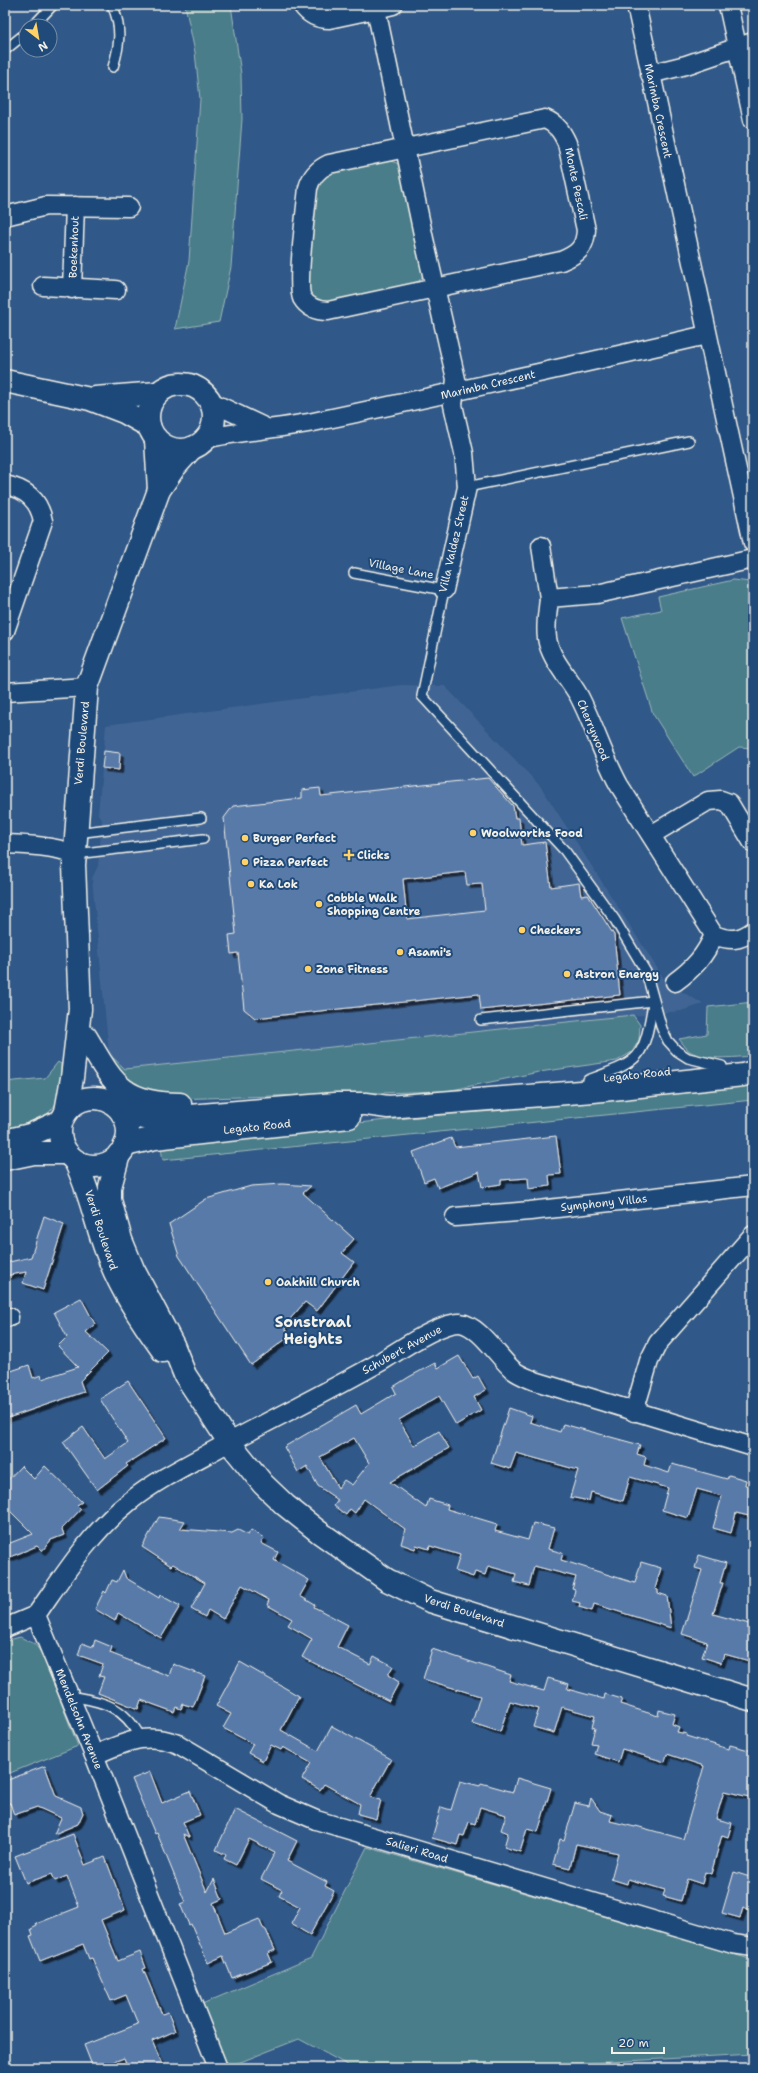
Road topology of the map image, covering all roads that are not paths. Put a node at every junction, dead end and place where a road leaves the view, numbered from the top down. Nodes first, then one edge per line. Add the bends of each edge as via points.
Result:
1 (53, 5) edge
2 (112, 5) edge
3 (302, 5) edge
4 (636, 5) edge
5 (728, 5) edge
6 (385, 7) edge
7 (41, 18) edge
8 (18, 39) edge
9 (745, 44) edge
10 (5, 50) edge
11 (113, 67) dead end
12 (650, 74) junction
13 (753, 120) edge
14 (405, 148) junction
15 (75, 206) junction
16 (129, 207) dead end
17 (5, 216) edge
18 (43, 286) dead end
19 (436, 287) junction
20 (72, 288) junction
21 (116, 290) dead end
22 (707, 335) junction
23 (5, 381) edge
24 (455, 392) junction
25 (158, 393) junction
26 (90, 399) junction
27 (211, 402) junction
28 (267, 429) junction
29 (152, 433) junction
30 (689, 441) dead end
31 (199, 444) junction
32 (5, 485) edge
33 (467, 487) junction
34 (159, 490) junction
35 (753, 543) edge
36 (541, 546) dead end
37 (753, 559) edge
38 (354, 573) dead end
39 (444, 590) junction
40 (549, 598) junction
41 (5, 631) edge
42 (87, 687) junction
43 (5, 692) edge
44 (201, 818) dead end
45 (651, 834) junction
46 (203, 839) dead end
47 (753, 843) edge
48 (5, 844) edge
49 (69, 845) junction
50 (753, 931) edge
51 (714, 935) junction
52 (675, 982) dead end
53 (653, 1001) junction
54 (80, 1009) junction
55 (481, 1020) dead end
56 (86, 1037) junction
57 (722, 1066) junction
58 (753, 1067) edge
59 (753, 1072) edge
60 (588, 1080) junction
61 (522, 1096) junction
62 (105, 1100) junction
63 (388, 1107) junction
64 (253, 1110) junction
65 (123, 1115) junction
66 (63, 1117) junction
67 (5, 1141) edge
68 (122, 1150) junction
69 (71, 1157) junction
70 (5, 1160) edge
71 (753, 1186) edge
72 (455, 1217) dead end
73 (753, 1235) edge
74 (185, 1375) junction
75 (634, 1412) junction
76 (229, 1442) junction
77 (753, 1447) edge
78 (36, 1615) junction
79 (5, 1628) edge
80 (70, 1696) junction
81 (753, 1700) edge
82 (141, 1738) junction
83 (94, 1755) junction
84 (753, 1948) edge
85 (218, 2068) edge

1 - 7 lane
2 - 11 lane via 120,38
3 - 6 street via 308,13 322,19
4 - 12 street, Marimba Crescent
5 - 9 street
6 - 14 street
8 - 10 lane
9 - 12 street
9 - 13 street
12 - 22 street, Marimba Crescent
14 - 19 street
14 - 19 street, Monte Pescali via 329,164 318,170 312,178 308,188 300,292 310,306 328,311
14 - 19 street, Monte Pescali via 545,119 562,132 567,143 586,230 582,248 574,256 561,261
15 - 16 street, Boekenhout
15 - 17 street, Boekenhout via 46,206
15 - 20 street, Boekenhout
18 - 20 street, Boekenhout
19 - 24 street via 456,379
20 - 21 street, Boekenhout
22 - 24 street, Marimba Crescent
22 - 35 street, Marimba Crescent
23 - 26 street
24 - 28 street, Marimba Crescent via 309,423
24 - 33 street, Villa Valdez Street via 453,405 464,453
25 - 26 street
25 - 27 street via 170,385 187,384 197,387
25 - 29 street via 148,408
26 - 29 street via 124,412
27 - 28 street
27 - 31 street via 214,418 210,433
28 - 31 street, Marimba Crescent via 233,433
29 - 31 street via 164,445 173,449
29 - 34 street, Verdi Boulevard
30 - 33 lane
31 - 34 street, Verdi Boulevard via 174,468
32 - 41 street via 25,492 35,500 41,510 43,521
33 - 39 street, Villa Valdez Street
34 - 42 street, Verdi Boulevard
36 - 40 street, Cherrywood
37 - 40 street via 598,594
38 - 39 lane, Village Lane
39 - 53 lane, Villa Valdez Street via 422,696 565,851 614,920 646,972 650,980
40 - 45 street, Cherrywood via 547,638 551,651 578,694 608,766
42 - 43 street
42 - 49 street, Verdi Boulevard
44 - 49 lane
45 - 47 street via 708,801 720,800 729,803
45 - 51 street, Cherrywood
46 - 49 lane
48 - 49 street via 50,849
49 - 54 street, Verdi Boulevard
50 - 51 street via 737,940
51 - 52 street via 702,959
53 - 55 lane
53 - 57 lane via 662,1029 677,1051 688,1058
53 - 60 lane via 646,1040 638,1056 628,1064
54 - 56 street, Verdi Boulevard
54 - 66 street, Verdi Boulevard via 72,1078
56 - 62 street, Verdi Boulevard via 93,1072
56 - 64 street via 105,1070 116,1083 136,1098 154,1104 237,1105
57 - 58 street, Legato Road via 745,1064
57 - 60 street, Legato Road
59 - 61 street, Legato Road via 662,1084
60 - 61 street, Legato Road via 560,1083
61 - 63 street, Legato Road
62 - 65 street via 118,1107
62 - 66 street via 81,1100 72,1105
63 - 64 street, Legato Road via 366,1104
63 - 68 street, Legato Road via 363,1116 156,1138
64 - 65 street, Legato Road via 220,1115 153,1118
65 - 68 street via 127,1124 127,1135
66 - 67 street via 30,1135
66 - 69 street via 60,1140
68 - 69 street via 111,1161 101,1165 83,1164
68 - 74 street, Verdi Boulevard via 110,1187 110,1200 120,1240 173,1345
69 - 70 street via 34,1153
69 - 74 street, Verdi Boulevard via 86,1184 106,1252 118,1282 139,1318 171,1363
71 - 72 street, Symphony Villas
73 - 75 street via 658,1344 649,1361
74 - 76 street, Verdi Boulevard
75 - 76 street, Schubert Avenue via 535,1381 514,1371 474,1330 459,1323 427,1334 368,1369
75 - 77 street, Schubert Avenue
76 - 78 street via 128,1502 82,1550
76 - 81 street, Verdi Boulevard via 249,1469 285,1505 387,1580 430,1601
78 - 79 street
78 - 80 street, Mendelsohn Avenue
80 - 82 lane via 115,1708 128,1718
80 - 83 street, Mendelsohn Avenue
82 - 83 street, Salieri Road
82 - 84 street, Salieri Road via 166,1739 178,1744 278,1804 316,1820
83 - 85 street, Mendelsohn Avenue

